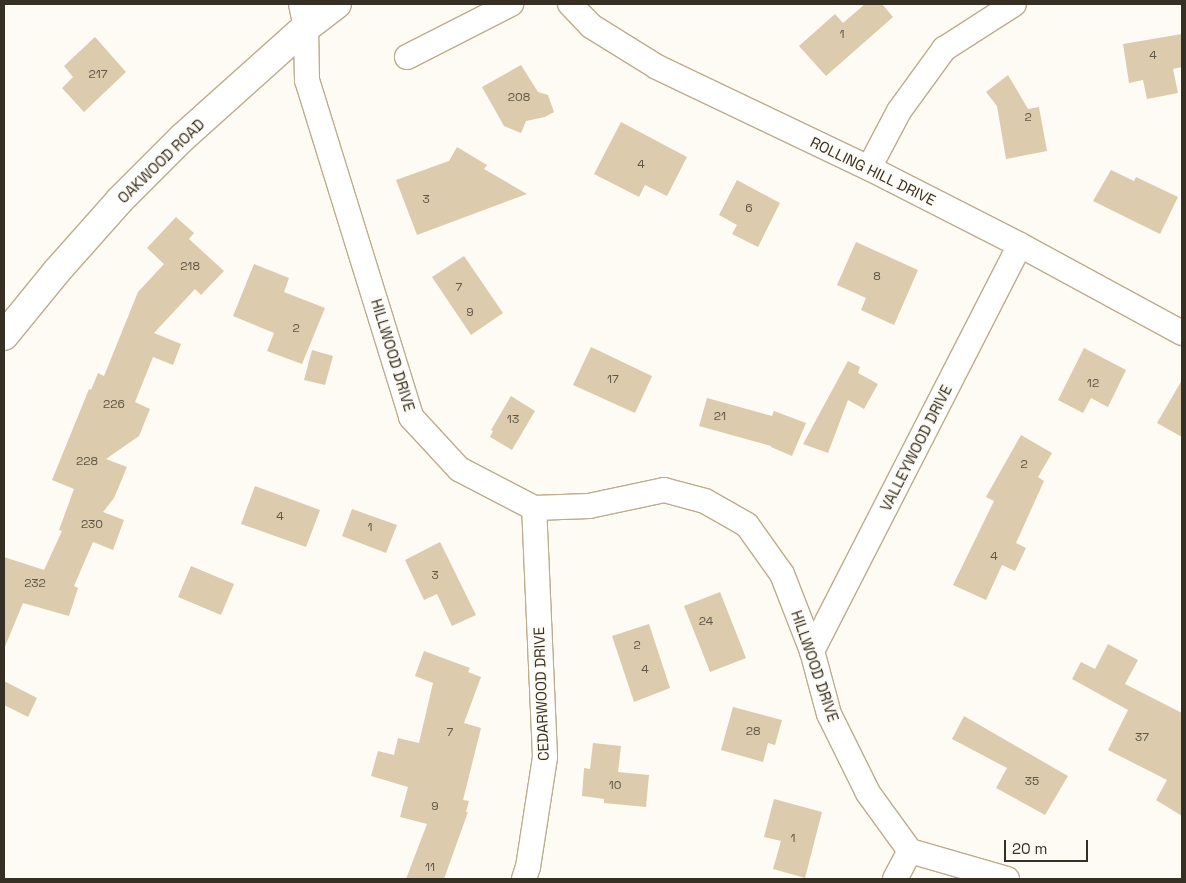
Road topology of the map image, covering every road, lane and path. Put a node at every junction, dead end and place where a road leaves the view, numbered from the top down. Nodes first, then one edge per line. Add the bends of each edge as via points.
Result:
1 (337, 4) edge
2 (511, 4) edge
3 (570, 4) edge
4 (1014, 4) edge
5 (304, 16) edge
6 (408, 58) dead end
7 (870, 168) junction
8 (1020, 245) junction
9 (1182, 333) edge
10 (4, 336) edge
11 (534, 508) junction
12 (812, 651) junction
13 (910, 851) junction
14 (524, 879) edge
15 (895, 879) edge
16 (1007, 879) edge

1 - 5 main road, OAKWOOD ROAD
2 - 6 street
3 - 7 street, ROLLING HILL DRIVE via 591,26 657,67
4 - 7 street via 944,49 899,111
5 - 10 main road, OAKWOOD ROAD via 120,200
5 - 11 street, HILLWOOD DRIVE via 307,80 411,417 459,469
7 - 8 street, ROLLING HILL DRIVE
8 - 9 street, ROLLING HILL DRIVE
8 - 12 street, VALLEYWOOD DRIVE
11 - 12 street, HILLWOOD DRIVE via 589,506 664,490 705,501 747,526 782,574
11 - 14 street, CEDARWOOD DRIVE via 545,757
12 - 13 street, HILLWOOD DRIVE via 829,714 868,793
13 - 15 street
13 - 16 street

